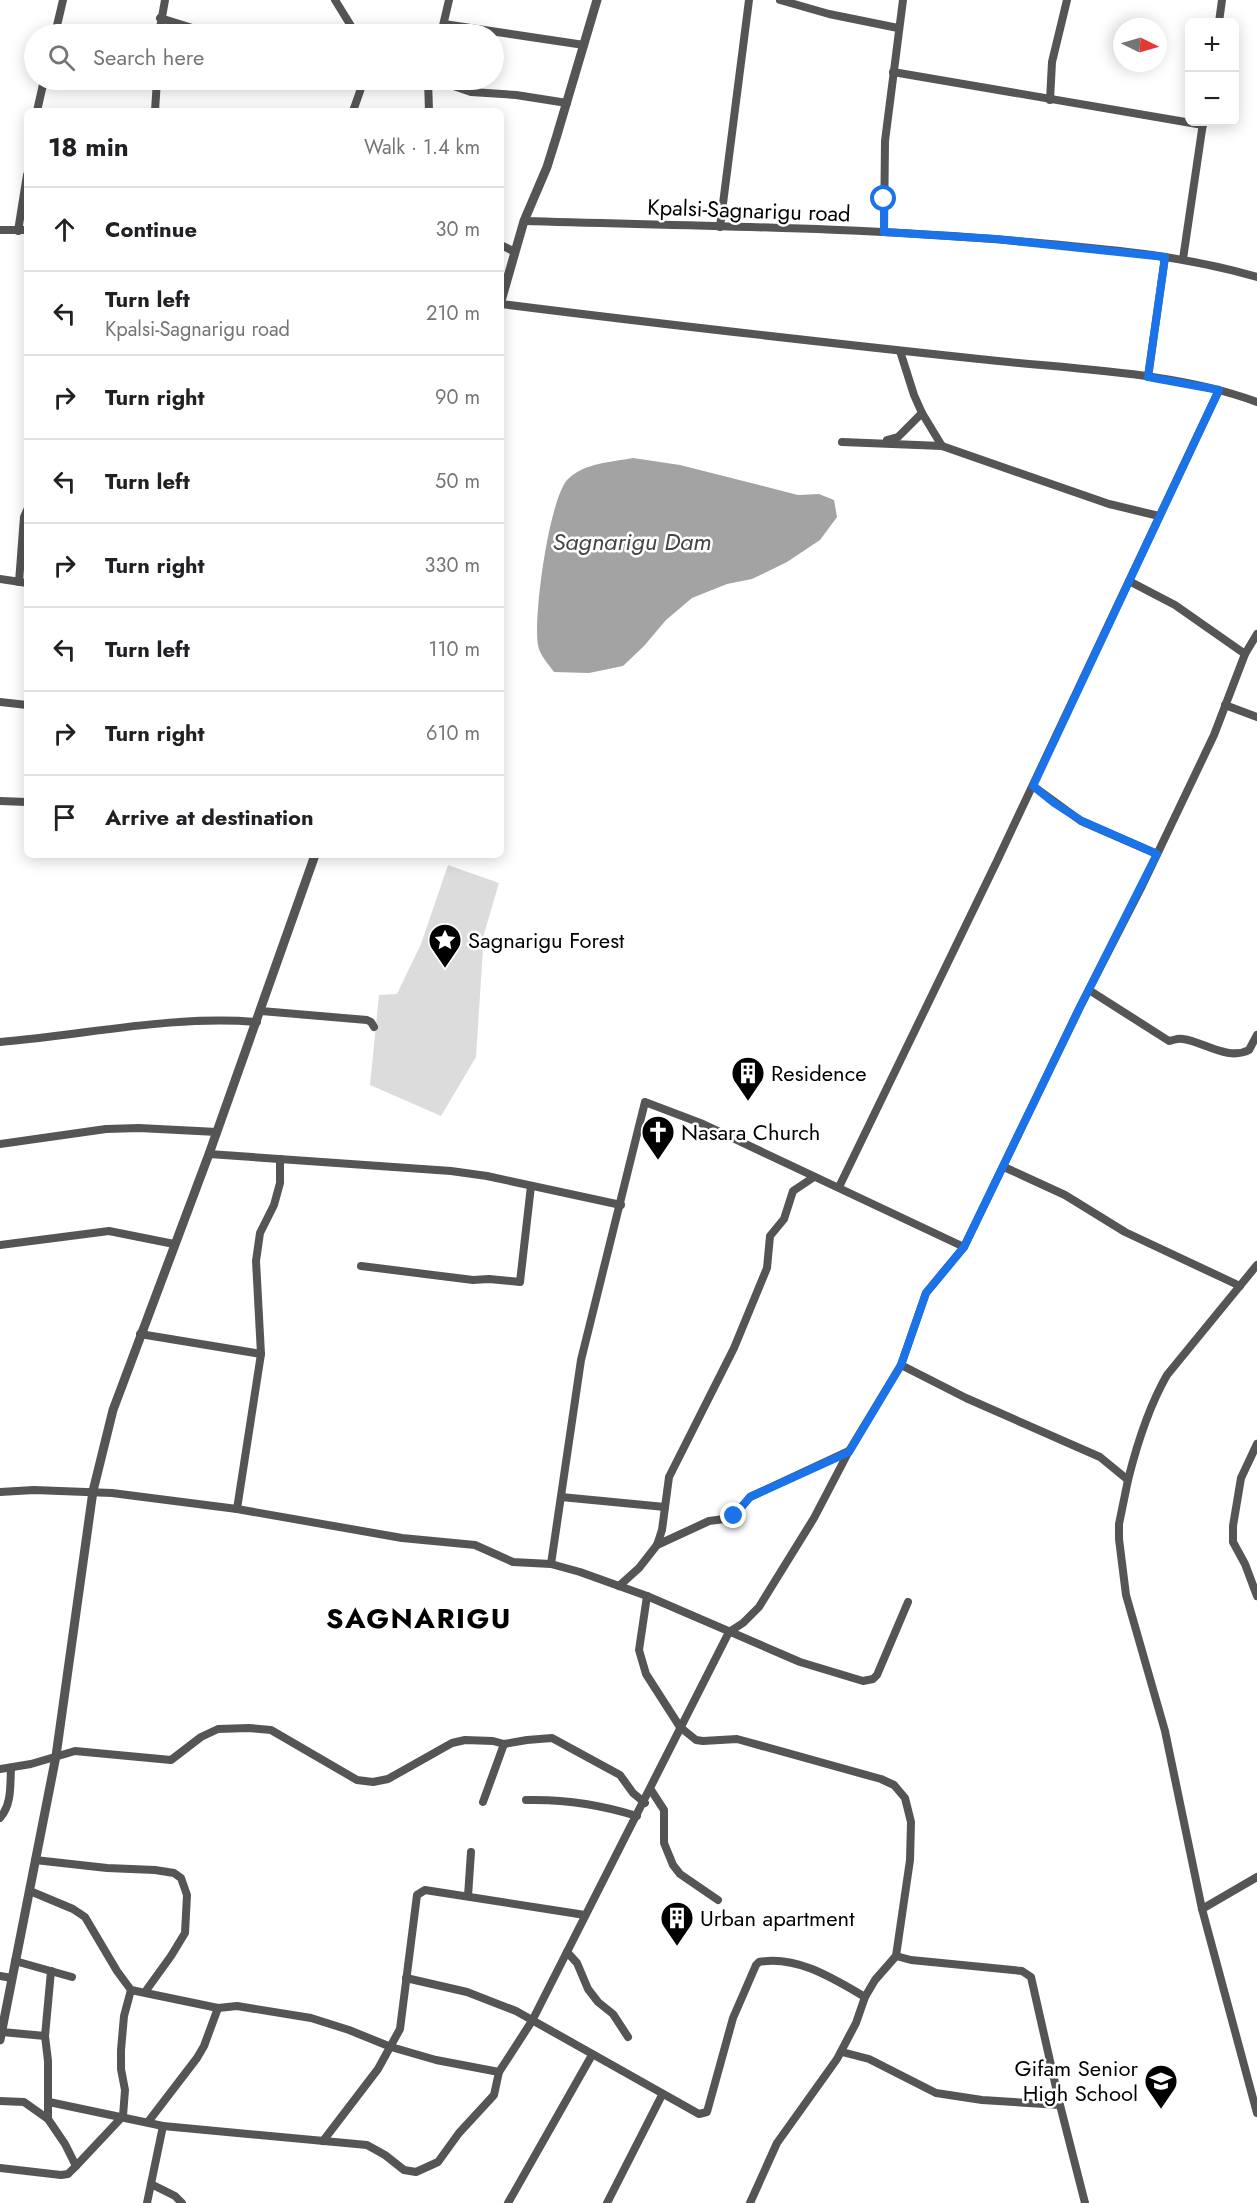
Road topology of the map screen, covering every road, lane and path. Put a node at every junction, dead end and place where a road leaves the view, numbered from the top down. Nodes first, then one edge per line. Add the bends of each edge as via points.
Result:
1 (63, 0) edge
2 (165, 0) edge
3 (335, 0) edge
4 (448, 0) edge
5 (597, 0) edge
6 (749, 0) edge
7 (780, 0) edge
8 (903, 0) edge
9 (1067, 0) edge
10 (1222, 0) edge
11 (160, 18) junction
12 (1220, 18) edge
13 (57, 24) edge
14 (160, 24) edge
15 (180, 24) edge
16 (350, 24) edge
17 (444, 24) edge
18 (898, 28) junction
19 (504, 33) edge
20 (584, 45) junction
21 (893, 72) junction
22 (42, 90) edge
23 (156, 90) edge
24 (360, 90) edge
25 (428, 90) edge
26 (463, 90) edge
27 (1050, 99) junction
28 (567, 103) junction
29 (38, 108) edge
30 (155, 108) edge
31 (354, 108) edge
32 (429, 108) edge
33 (1185, 121) edge
34 (1203, 126) edge
35 (524, 221) junction
36 (720, 227) junction
37 (0, 230) edge
38 (23, 231) edge
39 (884, 232) junction
40 (504, 246) edge
41 (515, 252) junction
42 (1165, 257) junction
43 (1183, 260) junction
44 (1257, 277) edge
45 (504, 292) edge
46 (504, 303) edge
47 (900, 351) junction
48 (1148, 377) junction
49 (1219, 390) junction
50 (1257, 402) edge
51 (922, 413) junction
52 (842, 442) dead end
53 (879, 443) junction
54 (942, 446) junction
55 (1159, 516) junction
56 (24, 518) edge
57 (0, 579) edge
58 (1129, 581) junction
59 (23, 582) edge
60 (1257, 634) edge
61 (1245, 654) junction
62 (0, 702) edge
63 (24, 705) edge
64 (1225, 705) junction
65 (1257, 717) edge
66 (1033, 786) junction
67 (0, 801) edge
68 (24, 802) edge
69 (1157, 854) junction
70 (314, 858) edge
71 (1089, 990) junction
72 (261, 1011) junction
73 (256, 1023) junction
74 (374, 1027) dead end
75 (1257, 1035) edge
76 (0, 1042) edge
77 (217, 1132) junction
78 (0, 1144) edge
79 (209, 1154) junction
80 (280, 1160) junction
81 (1004, 1167) junction
82 (814, 1177) junction
83 (531, 1186) junction
84 (839, 1187) junction
85 (621, 1205) junction
86 (174, 1244) junction
87 (0, 1245) edge
88 (964, 1247) junction
89 (1257, 1265) edge
90 (361, 1266) dead end
91 (1240, 1286) junction
92 (140, 1334) junction
93 (261, 1354) junction
94 (901, 1365) junction
95 (1257, 1444) edge
96 (849, 1452) junction
97 (1128, 1480) junction
98 (93, 1491) junction
99 (0, 1492) edge
100 (561, 1497) junction
101 (665, 1507) junction
102 (237, 1509) junction
103 (657, 1545) junction
104 (551, 1564) junction
105 (619, 1586) junction
106 (647, 1596) junction
107 (1257, 1596) edge
108 (908, 1602) dead end
109 (729, 1632) junction
110 (680, 1727) junction
111 (504, 1744) junction
112 (56, 1756) junction
113 (11, 1768) junction
114 (0, 1769) edge
115 (651, 1790) junction
116 (526, 1800) dead end
117 (483, 1802) dead end
118 (645, 1803) junction
119 (638, 1816) junction
120 (0, 1818) edge
121 (471, 1852) dead end
122 (35, 1860) junction
123 (1257, 1877) edge
124 (30, 1891) junction
125 (468, 1896) junction
126 (718, 1900) dead end
127 (1202, 1910) junction
128 (585, 1915) junction
129 (567, 1952) junction
130 (896, 1956) junction
131 (15, 1960) junction
132 (51, 1971) junction
133 (0, 1976) edge
134 (72, 1977) dead end
135 (12, 1978) junction
136 (406, 1978) junction
137 (131, 1990) junction
138 (145, 1992) junction
139 (864, 1997) junction
140 (218, 2008) junction
141 (532, 2021) junction
142 (1, 2036) edge
143 (45, 2036) junction
144 (628, 2037) dead end
145 (391, 2047) junction
146 (842, 2052) junction
147 (592, 2055) junction
148 (499, 2072) junction
149 (662, 2095) junction
150 (0, 2101) edge
151 (48, 2102) junction
152 (1060, 2105) junction
153 (1257, 2113) edge
154 (123, 2116) junction
155 (48, 2118) junction
156 (148, 2122) junction
157 (163, 2126) junction
158 (323, 2141) junction
159 (76, 2166) junction
160 (0, 2168) edge
161 (151, 2184) junction
162 (147, 2203) edge
163 (182, 2203) edge
164 (508, 2203) edge
165 (607, 2203) edge
166 (750, 2203) edge
167 (1085, 2203) edge

1 - 13 street
2 - 11 street
3 - 16 street
4 - 17 street
5 - 20 street
6 - 36 street
7 - 18 street
8 - 18 street
9 - 27 street via 1052,62
10 - 12 street
11 - 14 street
11 - 15 street
18 - 21 street
19 - 20 street
20 - 28 street
21 - 27 street
21 - 39 street via 885,141
22 - 29 street
23 - 30 street
24 - 31 street
25 - 32 street
26 - 28 street
27 - 33 street
28 - 35 street via 547,167
34 - 43 street
35 - 36 street, Kpalsi-Sagnarigu road
35 - 41 street
36 - 39 street, Kpalsi-Sagnarigu road
37 - 38 street
39 - 42 street, Kpalsi-Sagnarigu road
40 - 41 street
41 - 45 street
42 - 43 street, Kpalsi-Sagnarigu road
42 - 48 street
43 - 44 street, Kpalsi-Sagnarigu road
46 - 47 street
47 - 48 street
47 - 51 street
48 - 49 street
49 - 50 street
49 - 55 street
51 - 53 street via 898,437
51 - 54 street
52 - 53 street
53 - 54 street
54 - 55 street via 1109,504
55 - 58 street
56 - 59 street
57 - 59 street
58 - 61 street via 1176,605
58 - 66 street
60 - 61 street
61 - 64 street
62 - 63 street
64 - 65 street
64 - 69 street
66 - 69 street via 1082,821
66 - 84 street
67 - 68 street
69 - 71 street
70 - 72 street
71 - 75 street via 1169,1041 1182,1038 1241,1054 1249,1050
71 - 81 street
72 - 73 street
72 - 74 street via 367,1020
73 - 76 street via 173,1022
73 - 77 street
77 - 78 street via 106,1129
77 - 79 street
79 - 80 street
79 - 86 street
80 - 83 street via 451,1171
80 - 93 street via 280,1183 260,1233 256,1261
81 - 88 street
81 - 91 street via 1065,1195 1125,1232
82 - 84 street
82 - 85 street via 703,1124 645,1102
82 - 101 street via 793,1191 784,1219 770,1236 767,1268 734,1348 669,1477
83 - 85 street
83 - 90 street via 520,1282
84 - 88 street
85 - 100 street via 581,1360
86 - 87 street via 109,1231
86 - 92 street
88 - 94 street via 926,1293
89 - 91 street
91 - 97 street via 1162,1383 1144,1425
92 - 93 street
92 - 98 street via 113,1410
93 - 102 street
94 - 96 street
94 - 97 street via 952,1392 1100,1457
95 - 107 street via 1241,1478 1233,1535 1235,1549
96 - 103 street via 750,1497 732,1518 709,1521
96 - 109 street via 819,1510 759,1607
97 - 127 street via 1119,1524 1124,1584 1165,1731
98 - 99 street
98 - 102 street
98 - 112 street
100 - 101 street
100 - 104 street
101 - 103 street
102 - 104 street via 402,1538 475,1545 513,1562
103 - 105 street
104 - 105 street
105 - 106 street
106 - 109 street
106 - 110 street via 639,1655 645,1674
108 - 109 street via 877,1675 868,1680 800,1662
109 - 110 street
110 - 115 street
110 - 130 street via 696,1740 737,1739 894,1785 904,1798 910,1822 910,1860
111 - 112 street via 465,1740 452,1743 388,1779 373,1782 357,1780 271,1730 249,1728 218,1729 171,1760 75,1751
111 - 117 street
111 - 118 street via 552,1738 620,1775
112 - 113 street
112 - 122 street
113 - 114 street
113 - 120 street via 9,1800
115 - 118 street
115 - 126 street via 664,1810 663,1843 673,1865
116 - 119 street via 582,1804
118 - 119 street
119 - 128 street
121 - 125 street
122 - 124 street
122 - 138 street via 155,1870 181,1878 187,1895 185,1934
123 - 127 street
124 - 131 street
124 - 137 street via 85,1917
125 - 128 street
125 - 136 street via 425,1890 417,1895
127 - 153 street
128 - 129 street
129 - 141 street
129 - 144 street via 577,1963 588,1989 613,2014
130 - 139 street
130 - 152 street via 1026,1972 1031,1977
131 - 132 street
131 - 135 street
132 - 134 street
132 - 143 street
133 - 135 street
135 - 142 street
136 - 141 street via 467,1992
136 - 145 street via 400,2029
137 - 138 street
137 - 154 street via 121,2050
138 - 140 street
139 - 146 street
139 - 149 street via 812,1969 785,1962 759,1962 733,2018 707,2112 699,2114
140 - 145 street via 237,2006 311,2018
140 - 156 street via 197,2058
141 - 147 street
141 - 148 street
142 - 143 street
143 - 151 street
145 - 148 street
145 - 158 street
146 - 152 street via 869,2059 936,2093
146 - 166 street via 777,2143
147 - 149 street
147 - 164 street
148 - 158 street via 494,2095 438,2162 428,2168 404,2170 367,2145
149 - 165 street
150 - 155 street via 24,2102
151 - 154 street
151 - 155 street
152 - 167 street
154 - 156 street
154 - 159 street
155 - 159 street
156 - 157 street
157 - 158 street
157 - 161 street
159 - 160 street via 65,2175
161 - 162 street
161 - 163 street

